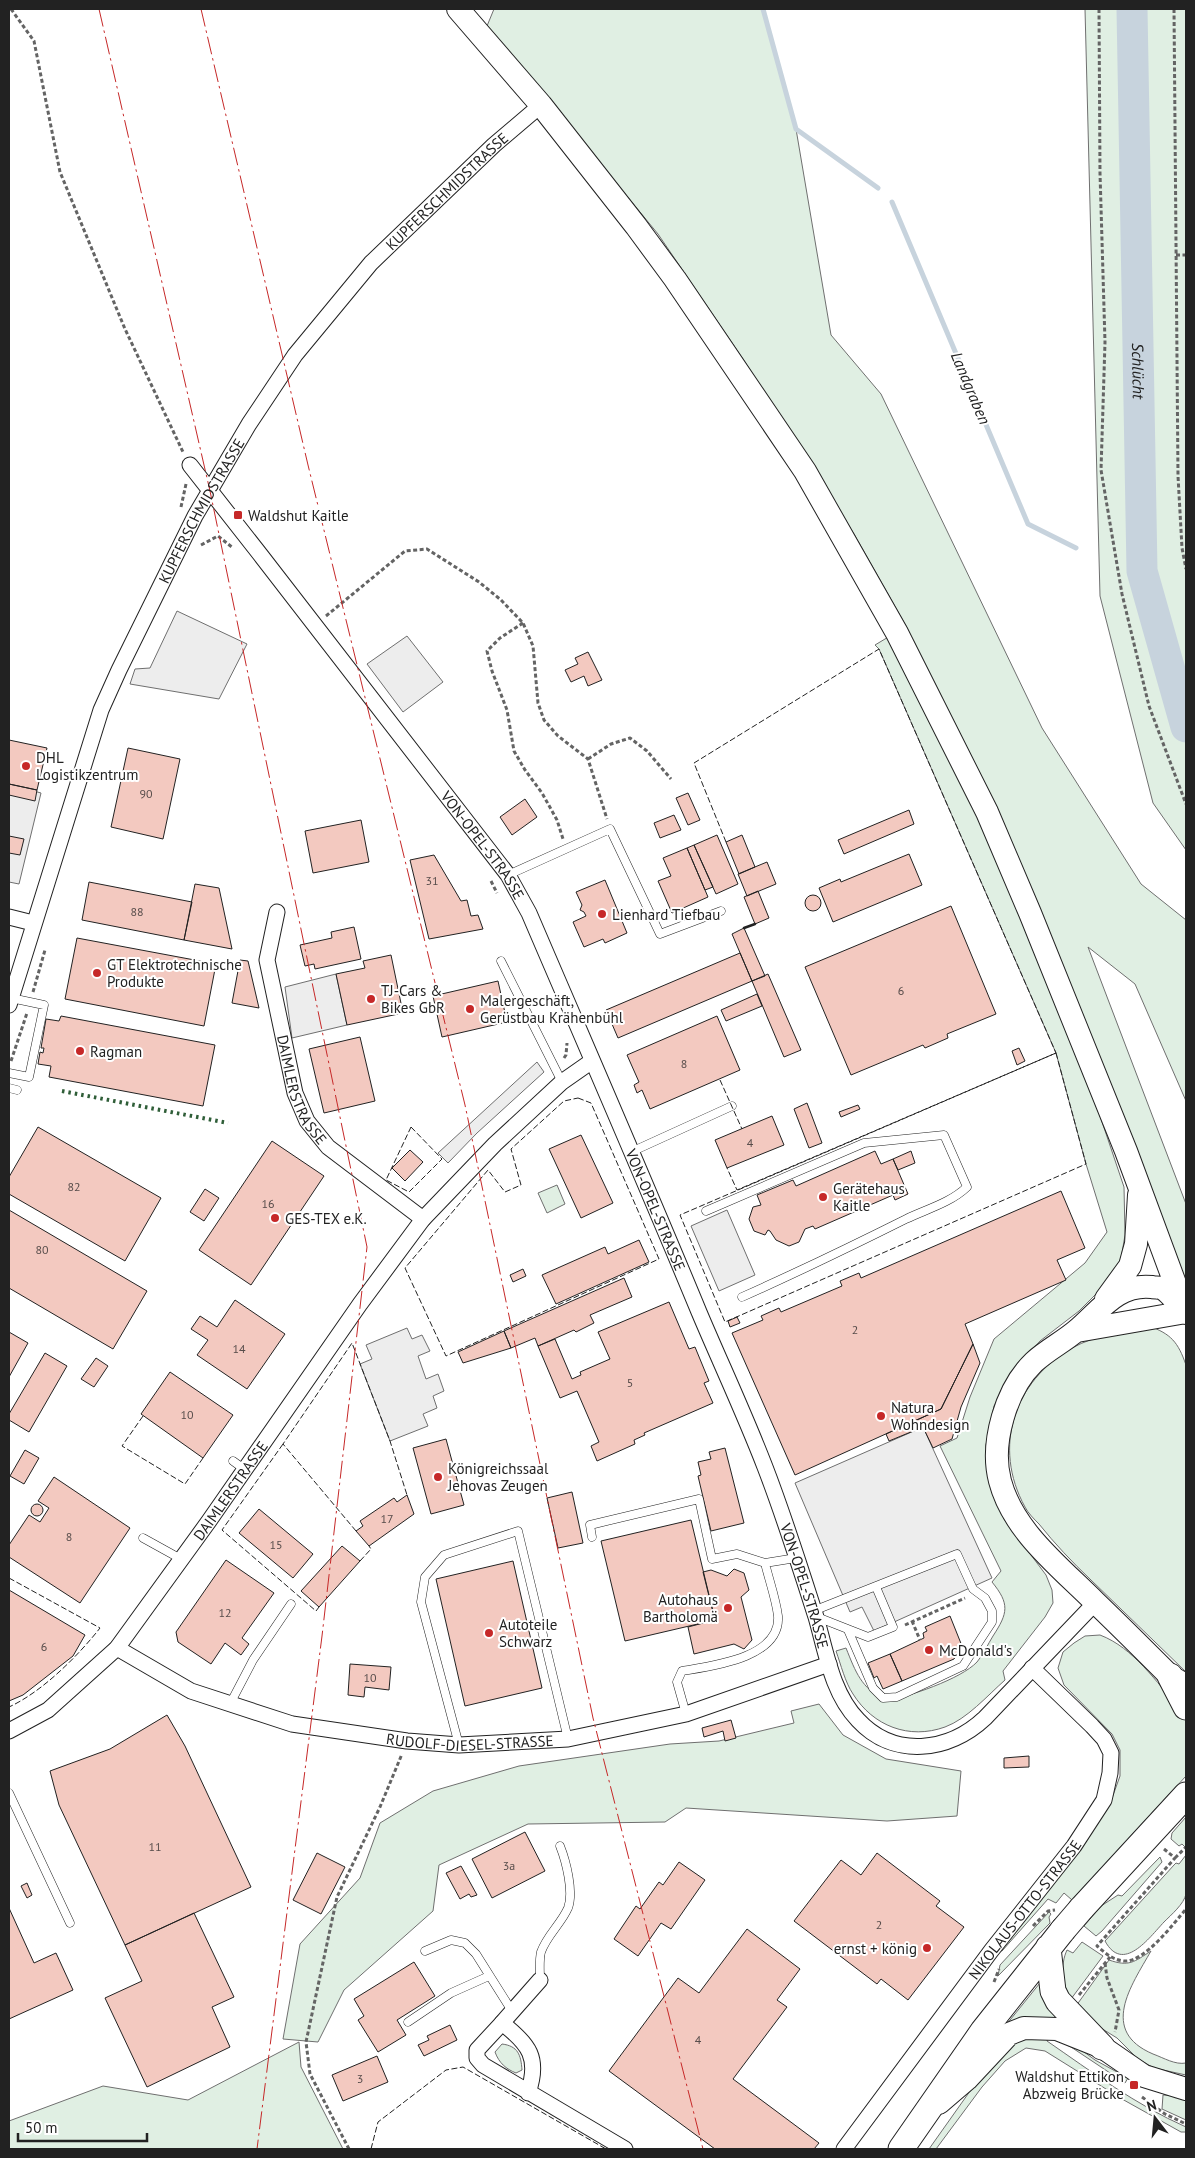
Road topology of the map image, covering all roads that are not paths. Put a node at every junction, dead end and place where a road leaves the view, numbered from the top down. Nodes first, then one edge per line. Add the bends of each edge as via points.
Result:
1 (458, 9) edge
2 (541, 105) junction
3 (190, 465) road end
4 (210, 491) junction
5 (508, 875) junction
6 (721, 911) dead end
7 (277, 912) dead end
8 (9, 917) edge
9 (33, 923) junction
10 (500, 961) dead end
11 (10, 1002) edge
12 (592, 1061) junction
13 (9, 1073) edge
14 (562, 1082) junction
15 (732, 1106) dead end
16 (631, 1152) junction
17 (1139, 1186) junction
18 (706, 1210) dead end
19 (423, 1219) junction
20 (742, 1297) dead end
21 (1102, 1305) junction
22 (1186, 1312) edge
23 (1076, 1331) junction
24 (592, 1537) dead end
25 (143, 1538) dead end
26 (796, 1558) junction
27 (181, 1559) junction
28 (765, 1563) junction
29 (876, 1587) junction
30 (1096, 1602) junction
31 (291, 1604) dead end
32 (814, 1614) junction
33 (848, 1630) junction
34 (117, 1648) junction
35 (829, 1664) junction
36 (1032, 1668) junction
37 (1178, 1680) edge
38 (230, 1704) junction
39 (1186, 1707) edge
40 (686, 1714) junction
41 (9, 1731) edge
42 (568, 1739) junction
43 (459, 1745) junction
44 (9, 1793) edge
45 (1186, 1795) edge
46 (560, 1846) dead end
47 (70, 1923) dead end
48 (1055, 1939) junction
49 (425, 1951) dead end
50 (489, 1976) junction
51 (540, 1980) joint
52 (507, 2017) junction
53 (408, 2022) dead end
54 (1102, 2047) junction
55 (1186, 2089) edge
56 (528, 2093) junction
57 (920, 2118) junction
58 (625, 2149) edge
59 (844, 2149) edge
60 (901, 2149) edge

1 - 2 main road
2 - 4 street, KUPFERSCHMIDSTRASSE via 481,157 371,263 295,355
2 - 17 main road via 636,226 744,378 805,471 897,633 987,812
3 - 4 street, VON-OPEL-STRASSE
4 - 5 street, VON-OPEL-STRASSE
4 - 9 street, KUPFERSCHMIDSTRASSE via 101,710
5 - 6 lane via 610,829 660,934
5 - 12 street, VON-OPEL-STRASSE via 529,913
7 - 19 street, DAIMLERSTRASSE via 267,960 295,1093 307,1121 328,1147
8 - 9 street
9 - 11 street, KUPFERSCHMIDSTRASSE
10 - 14 lane
11 - 13 lane via 44,1005 29,1077
12 - 14 street, DAIMLERSTRASSE
12 - 16 street, VON-OPEL-STRASSE
14 - 19 street, DAIMLERSTRASSE via 495,1144
15 - 16 lane
16 - 26 street, VON-OPEL-STRASSE via 765,1466
17 - 21 main road via 1136,1244 1130,1266
17 - 22 main road
18 - 20 lane via 864,1143 944,1135 967,1187 956,1197
19 - 27 street, DAIMLERSTRASSE via 239,1465
21 - 22 main road via 1142,1286 1163,1289
21 - 23 main road
22 - 23 main road
23 - 30 main road via 1044,1353 1018,1383 1003,1413 998,1445 1000,1481 1013,1512 1028,1534
24 - 28 lane via 590,1525 698,1499 712,1558 737,1554
25 - 27 lane
26 - 28 lane
26 - 32 street, VON-OPEL-STRASSE
27 - 34 street, DAIMLERSTRASSE
28 - 40 lane via 778,1616 777,1627 768,1644 751,1654 713,1666 682,1671 677,1682
29 - 32 lane
29 - 33 lane via 893,1627 868,1637
29 - 33 lane via 956,1554 975,1591 985,1598 992,1611 992,1622 962,1666 897,1697 883,1698 873,1688
30 - 36 street, VON-OPEL-STRASSE
30 - 37 main road
31 - 38 lane via 253,1660
32 - 33 lane
32 - 35 street, VON-OPEL-STRASSE
34 - 38 street, RUDOLF-DIESEL-STRASSE via 191,1691
34 - 41 street, DAIMLERSTRASSE via 48,1710
35 - 36 street, VON-OPEL-STRASSE via 843,1701 859,1722 880,1737 917,1747 942,1744 966,1734
35 - 40 street, RUDOLF-DIESEL-STRASSE
36 - 59 street, NIKOLAUS-OTTO-STRASSE via 1104,1740 1110,1753 1110,1773 1104,1800 1074,1846 991,1951
37 - 39 main road
38 - 43 street, RUDOLF-DIESEL-STRASSE via 292,1724 407,1742
40 - 42 street, RUDOLF-DIESEL-STRASSE
42 - 43 street, RUDOLF-DIESEL-STRASSE
42 - 43 lane via 518,1531 444,1555 424,1577 421,1602
44 - 47 lane
45 - 48 main road, bridge
46 - 51 lane via 566,1862 568,1907 541,1953
48 - 54 main road via 1053,1991 1058,2002
48 - 57 main road via 983,2030
49 - 50 lane via 451,1940 465,1943
50 - 52 lane
50 - 53 lane via 451,1993
51 - 52 street
52 - 56 street via 529,2048 533,2072
52 - 56 street via 477,2050 478,2058 483,2065
54 - 55 main road via 1144,2076
54 - 57 main road via 1057,2029 1024,2028 1009,2034 967,2079
56 - 58 street
57 - 60 main road

